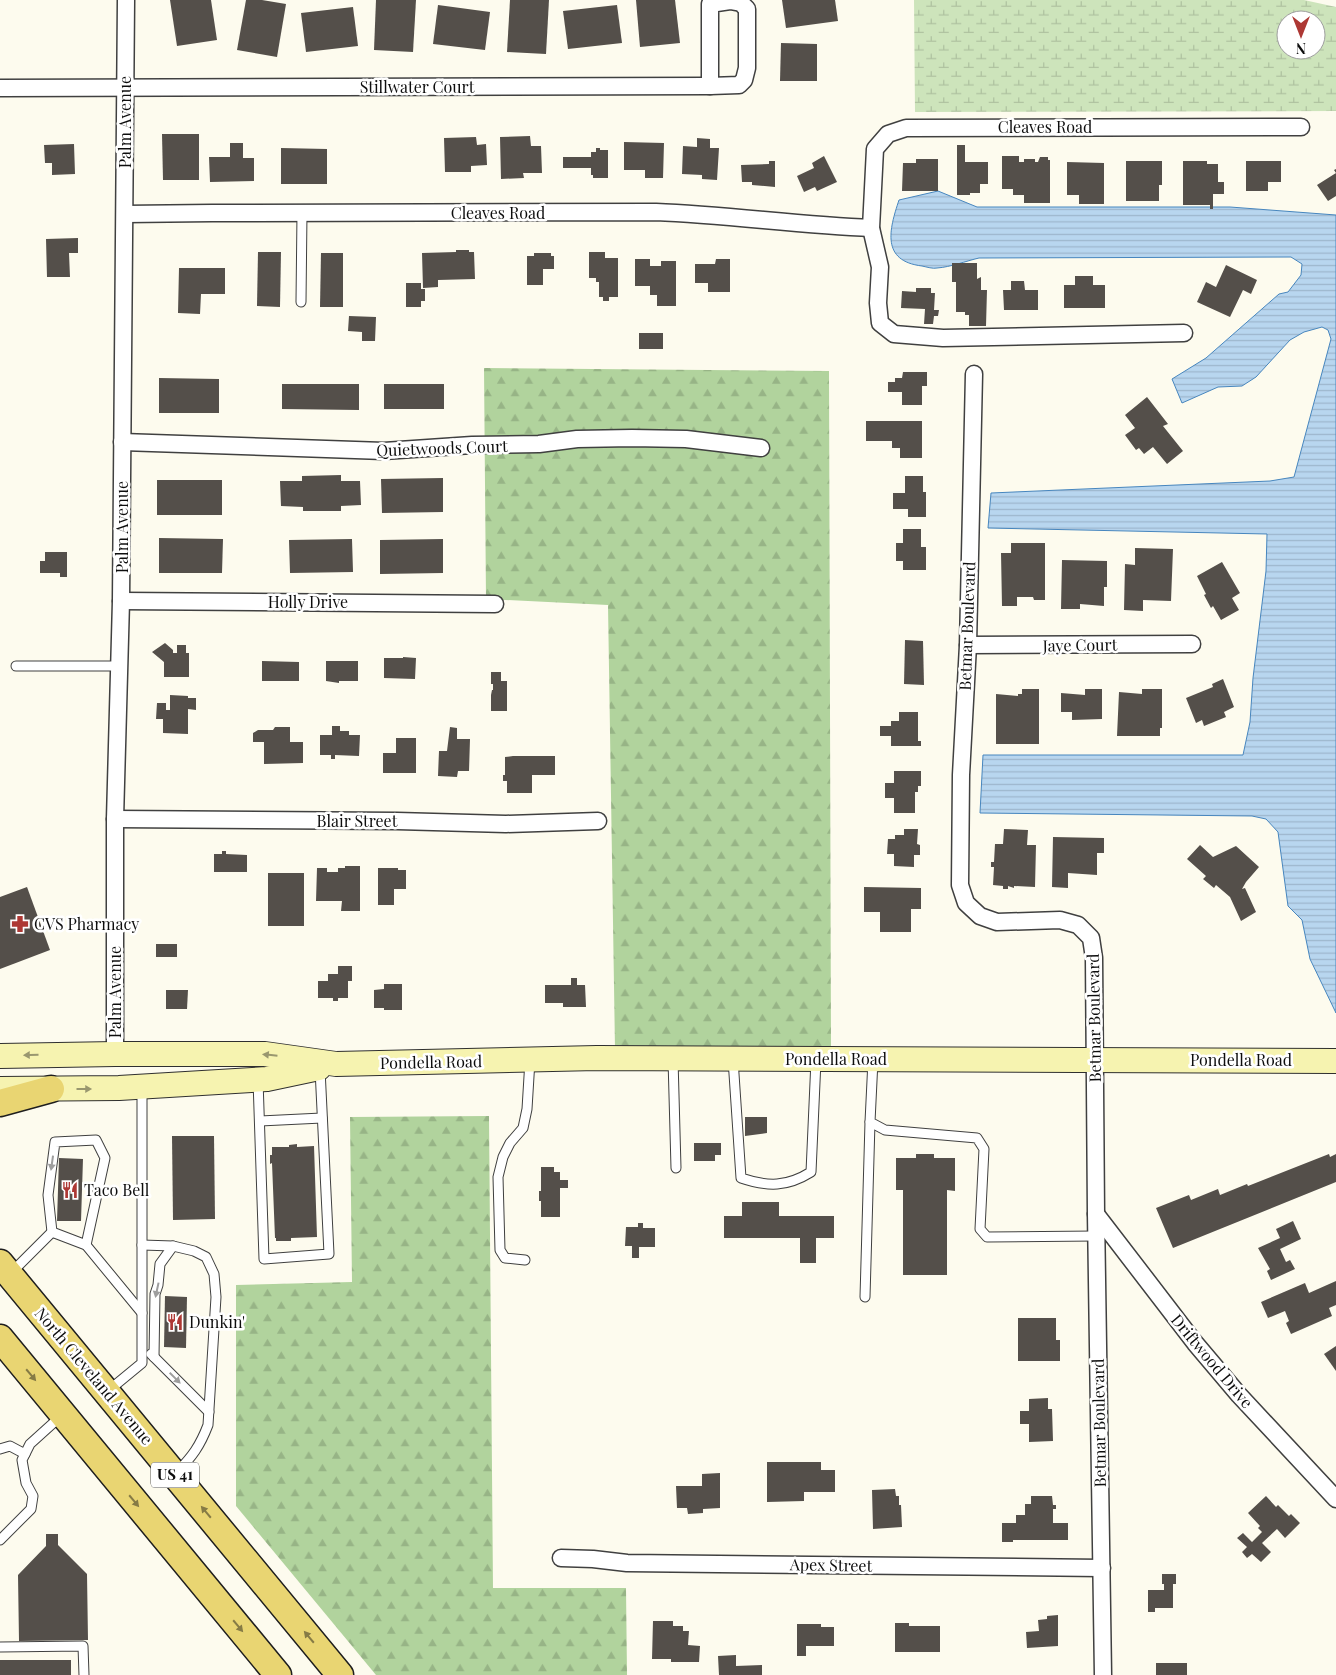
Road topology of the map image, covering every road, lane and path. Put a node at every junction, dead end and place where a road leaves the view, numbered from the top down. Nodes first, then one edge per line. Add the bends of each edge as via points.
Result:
1 (126, 0) edge
2 (710, 86) junction
3 (0, 88) edge
4 (124, 89) junction
5 (1301, 127) dead end
6 (302, 213) junction
7 (125, 214) junction
8 (871, 228) junction
9 (301, 302) dead end
10 (1184, 333) dead end
11 (974, 374) dead end
12 (122, 442) junction
13 (761, 448) dead end
14 (121, 601) junction
15 (495, 604) dead end
16 (1192, 644) dead end
17 (968, 645) junction
18 (16, 666) dead end
19 (120, 666) junction
20 (115, 819) junction
21 (598, 821) dead end
22 (115, 1054) junction
23 (0, 1056) edge
24 (674, 1059) junction
25 (733, 1059) junction
26 (816, 1059) junction
27 (530, 1060) junction
28 (873, 1060) junction
29 (1095, 1061) junction
30 (1336, 1061) edge
31 (328, 1066) junction
32 (258, 1080) junction
33 (142, 1087) junction
34 (0, 1089) edge
35 (51, 1089) junction
36 (0, 1103) edge
37 (322, 1118) junction
38 (260, 1121) junction
39 (870, 1122) junction
40 (676, 1168) dead end
41 (1096, 1214) junction
42 (52, 1232) junction
43 (1096, 1236) junction
44 (86, 1245) junction
45 (142, 1245) junction
46 (173, 1246) junction
47 (525, 1260) dead end
48 (5, 1268) edge
49 (865, 1297) dead end
50 (142, 1312) junction
51 (0, 1338) edge
52 (142, 1345) junction
53 (154, 1357) junction
54 (107, 1392) junction
55 (208, 1412) junction
56 (63, 1414) junction
57 (0, 1449) edge
58 (25, 1454) junction
59 (175, 1474) junction
60 (1336, 1499) edge
61 (0, 1540) edge
62 (561, 1558) dead end
63 (1102, 1568) junction
64 (0, 1647) edge
65 (84, 1675) edge
66 (278, 1675) edge
67 (340, 1675) edge
68 (1103, 1675) edge

1 - 4 street, Palm Avenue
2 - 2 street, Stillwater Court via 710,4 741,3 748,9 744,80 739,85
2 - 4 street, Stillwater Court
3 - 4 street, Stillwater Court
4 - 7 street, Palm Avenue
5 - 8 street, Cleaves Road via 906,128 888,134 876,149
6 - 7 street, Cleaves Road
6 - 8 street, Cleaves Road via 656,212
6 - 9 lane
7 - 12 street, Palm Avenue
8 - 10 street, Cleaves Road via 880,267 880,323 894,334 943,338
11 - 17 street, Betmar Boulevard
12 - 13 street, Quietwoods Court via 384,451 632,438
12 - 14 street, Palm Avenue
14 - 15 street, Holly Drive
14 - 19 street, Palm Avenue
16 - 17 street, Jaye Court
17 - 29 street, Betmar Boulevard via 961,775 960,885 966,903 980,916 997,922 1060,920 1078,925 1091,938
18 - 19 lane
19 - 20 street, Palm Avenue
20 - 21 street, Blair Street via 506,824
20 - 22 street, Palm Avenue
22 -> 23 main road, Pondella Road
31 -> 22 main road, Pondella Road via 265,1054
24 - 25 main road, Pondella Road
24 - 27 main road, Pondella Road
24 - 40 lane
25 - 26 main road, Pondella Road
25 - 26 lane via 740,1178 777,1185 798,1180 812,1172
26 - 28 main road, Pondella Road
27 - 31 main road, Pondella Road
27 - 47 lane via 523,1128 510,1143 498,1177 500,1250 505,1258
28 - 29 main road, Pondella Road
28 - 39 lane
29 - 30 main road, Pondella Road
29 - 41 street, Betmar Boulevard
31 - 32 main road, Pondella Road
31 - 37 lane
32 - 33 main road, Pondella Road
32 - 38 lane
35 -> 33 main road, Pondella Road
33 - 45 lane
34 - 35 main road, Pondella Road
35 - 36 main road
37 - 38 lane
37 - 38 lane via 329,1254 264,1259
39 - 43 lane via 884,1130 977,1138 984,1149 980,1228 987,1237
39 - 49 lane
41 - 43 street, Betmar Boulevard
41 - 60 street, Driftwood Drive via 1239,1396
42 - 44 lane
44 -> 42 lane via 105,1158 96,1140 55,1142 48,1194
42 - 48 lane
43 - 63 street, Betmar Boulevard
44 - 50 lane
45 - 46 lane
45 - 50 lane
46 -> 53 lane via 160,1264 154,1303
46 - 55 lane via 206,1257 214,1274 216,1297
48 - 54 main road, North Cleveland Avenue / US 41
50 - 52 lane
51 -> 56 main road, US 41
52 - 53 lane
52 - 54 lane via 142,1363
53 -> 55 lane
54 - 59 main road, North Cleveland Avenue / US 41
55 - 59 lane via 208,1425 201,1443
56 - 58 lane via 30,1444
56 -> 66 main road, US 41
57 - 58 lane via 10,1446
58 - 61 lane via 22,1460 32,1496 31,1509
67 -> 59 main road, North Cleveland Avenue / US 41
62 - 63 street, Apex Street via 627,1563
63 - 68 street, Betmar Boulevard
64 - 65 lane via 83,1646

